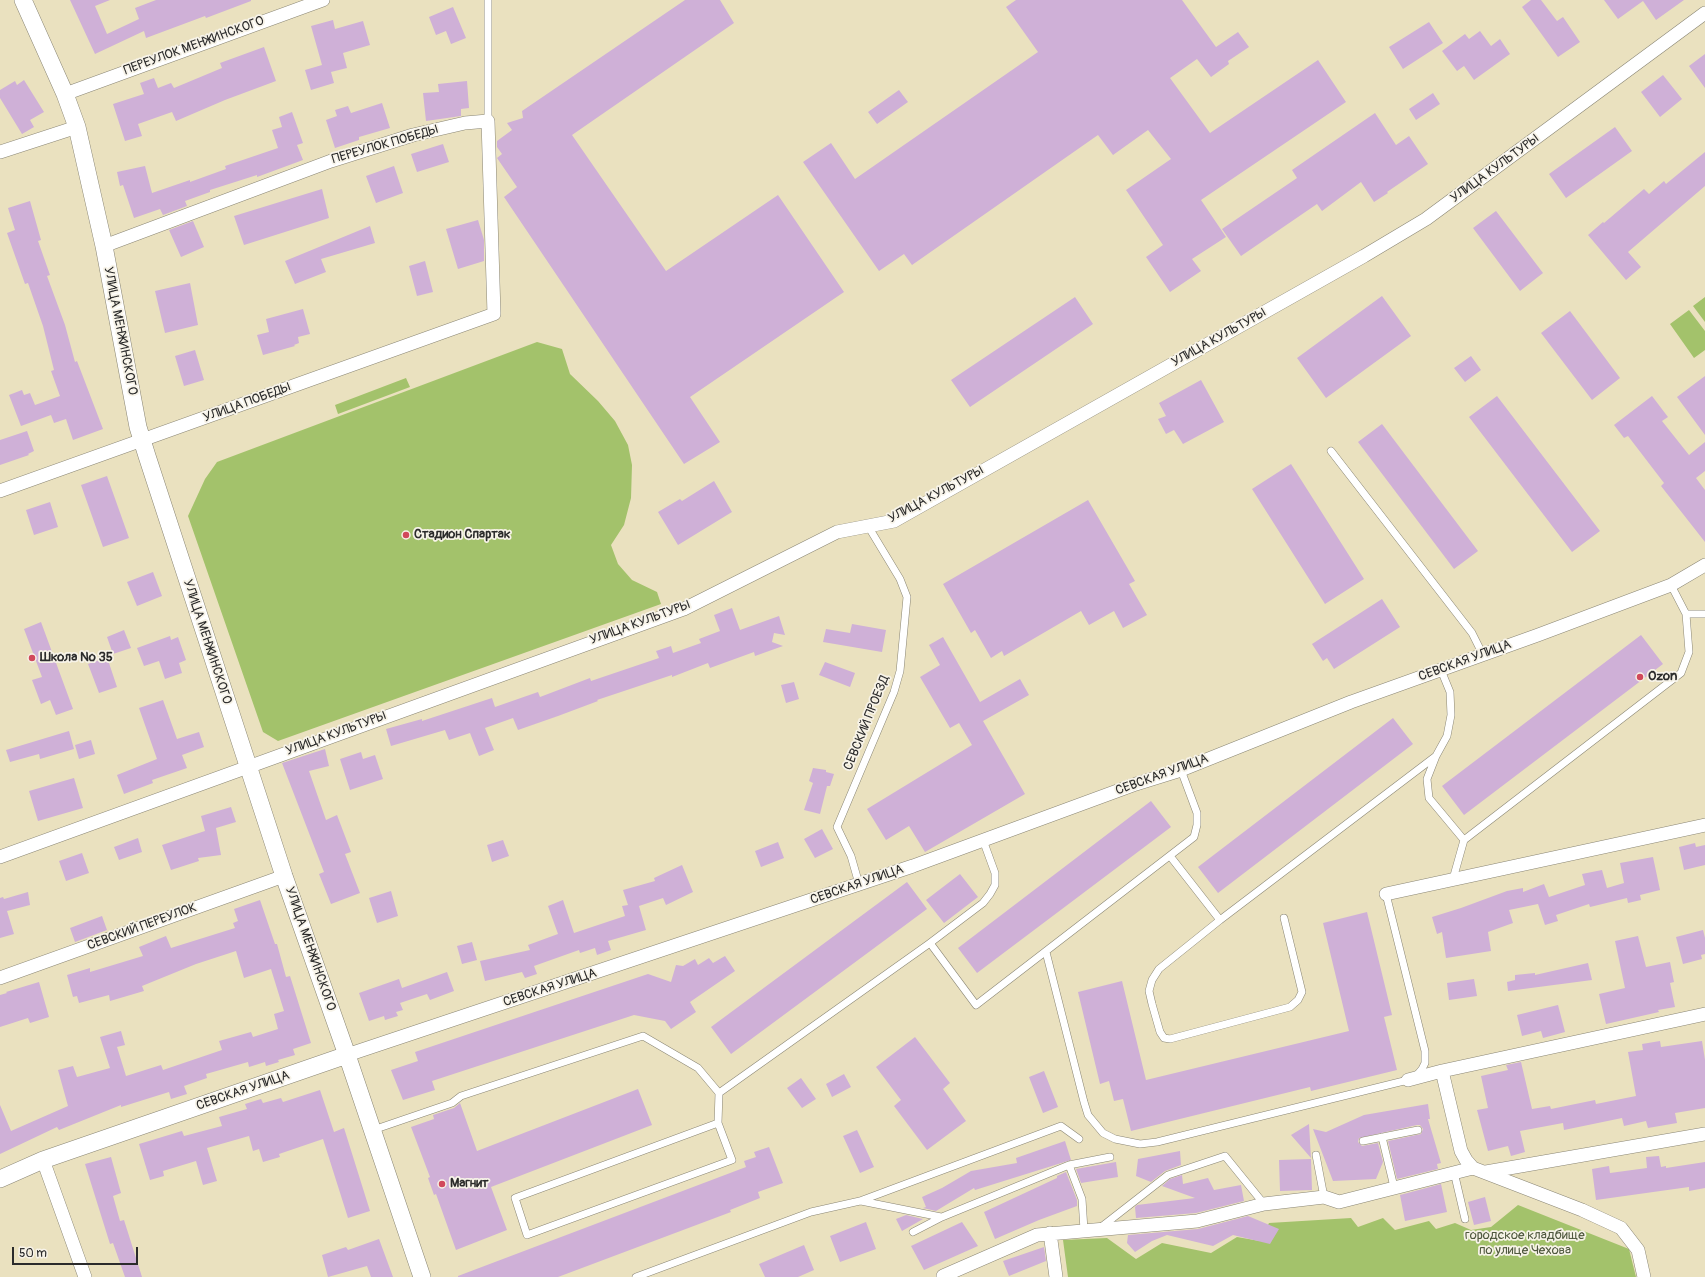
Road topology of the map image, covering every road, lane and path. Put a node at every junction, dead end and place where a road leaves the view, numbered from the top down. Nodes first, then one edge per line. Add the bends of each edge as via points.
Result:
1 (22, 0) edge
2 (323, 0) edge
3 (488, 0) edge
4 (1705, 13) edge
5 (65, 94) junction
6 (488, 122) junction
7 (76, 128) junction
8 (0, 152) edge
9 (104, 246) junction
10 (142, 441) junction
11 (1331, 451) dead end
12 (0, 491) edge
13 (868, 526) junction
14 (1705, 565) edge
15 (1671, 585) junction
16 (1686, 614) junction
17 (1705, 614) edge
18 (1483, 654) junction
19 (1441, 670) junction
20 (1436, 756) junction
21 (248, 767) junction
22 (1181, 770) junction
23 (1705, 825) edge
24 (983, 840) junction
25 (1464, 840) junction
26 (1170, 856) junction
27 (0, 857) edge
28 (284, 876) junction
29 (1453, 879) junction
30 (859, 884) junction
31 (1386, 894) joint
32 (1284, 918) dead end
33 (1220, 920) junction
34 (930, 943) junction
35 (1046, 952) junction
36 (0, 978) edge
37 (1705, 1014) edge
38 (347, 1055) junction
39 (1442, 1071) junction
40 (1408, 1080) junction
41 (720, 1093) junction
42 (718, 1123) junction
43 (373, 1130) junction
44 (1418, 1130) dead end
45 (1705, 1134) edge
46 (1382, 1137) junction
47 (1079, 1139) dead end
48 (1363, 1141) dead end
49 (1316, 1155) dead end
50 (1110, 1158) dead end
51 (43, 1160) junction
52 (1069, 1165) junction
53 (1473, 1168) junction
54 (1454, 1172) junction
55 (1486, 1172) junction
56 (0, 1179) edge
57 (1394, 1187) junction
58 (1324, 1197) junction
59 (860, 1201) junction
60 (1264, 1204) junction
61 (942, 1218) junction
62 (1465, 1219) dead end
63 (1099, 1229) junction
64 (1084, 1230) junction
65 (913, 1232) dead end
66 (1050, 1233) junction
67 (943, 1276) edge
68 (85, 1277) edge
69 (422, 1277) edge
70 (636, 1277) edge
71 (1056, 1277) edge
72 (1644, 1277) edge

1 - 5 street, УЛИЦА МЕНЖИНСКОГО
2 - 5 street, ПЕРЕУЛОК МЕНЖИНСКОГО
3 - 6 lane
4 - 13 street, УЛИЦА КУЛЬТУРЫ via 1426,220 894,521
5 - 7 street, УЛИЦА МЕНЖИНСКОГО
6 - 9 street, ПЕРЕУЛОК ПОБЕДЫ via 465,123 412,135 331,161
6 - 10 street, УЛИЦА ПОБЕДЫ via 494,314
7 - 8 street
7 - 9 street, УЛИЦА МЕНЖИНСКОГО
9 - 10 street, УЛИЦА МЕНЖИНСКОГО
10 - 12 street, УЛИЦА ПОБЕДЫ
10 - 21 street, УЛИЦА МЕНЖИНСКОГО
11 - 18 lane via 1472,633
13 - 21 street, УЛИЦА КУЛЬТУРЫ via 837,532 684,608
13 - 30 lane, СЕВСКИЙ ПРОЕЗД via 900,579 907,597 900,671 894,692 837,827 851,856
14 - 15 street, СЕВСКАЯ УЛИЦА
15 - 16 lane
15 - 18 street, СЕВСКАЯ УЛИЦА
16 - 17 lane
16 - 25 lane via 1689,652 1681,673
18 - 19 street, СЕВСКАЯ УЛИЦА
19 - 20 lane via 1450,692 1451,715 1447,736
19 - 22 street, СЕВСКАЯ УЛИЦА via 1351,702
20 - 25 lane via 1427,779 1429,798
20 - 33 lane
21 - 27 street, УЛИЦА КУЛЬТУРЫ
21 - 28 street, УЛИЦА МЕНЖИНСКОГО
22 - 24 street, СЕВСКАЯ УЛИЦА
22 - 26 lane via 1197,813 1197,825 1194,837
23 - 29 street
24 - 30 street, СЕВСКАЯ УЛИЦА
24 - 34 lane via 995,873 995,885 983,903
25 - 29 lane
26 - 33 lane
26 - 35 lane
28 - 36 street, СЕВСКИЙ ПЕРЕУЛОК
28 - 38 street, УЛИЦА МЕНЖИНСКОГО
29 - 31 street
30 - 38 street, СЕВСКАЯ УЛИЦА
31 - 40 lane via 1425,1051 1422,1070
32 - 33 lane via 1302,992 1298,1000 1290,1007 1170,1039 1164,1038 1152,1004 1152,980 1159,969
34 - 35 lane via 976,1005
34 - 41 lane
35 - 40 lane via 1088,1115 1103,1133 1115,1139 1140,1144 1157,1142
37 - 39 street
38 - 43 street, УЛИЦА МЕНЖИНСКОГО
38 - 51 street, СЕВСКАЯ УЛИЦА
39 - 40 street
39 - 53 street via 1461,1151
41 - 42 lane
41 - 43 lane via 698,1068 643,1036 461,1096 452,1103
42 - 42 lane via 515,1198 527,1235 732,1160
43 - 69 street, УЛИЦА МЕНЖИНСКОГО
44 - 46 lane
45 - 55 street
46 - 48 lane
46 - 57 lane
47 - 59 lane via 1061,1126
49 - 58 lane
50 - 52 lane
51 - 56 street, СЕВСКАЯ УЛИЦА
51 - 68 street
52 - 61 lane
52 - 64 lane via 1082,1199
53 - 54 street
53 - 55 street
54 - 57 street
54 - 62 lane
55 - 72 street via 1621,1228 1638,1250
57 - 58 street via 1339,1202
58 - 60 street
59 - 61 lane
59 - 70 lane via 811,1212
60 - 63 street via 1197,1221
60 - 63 lane via 1225,1156 1168,1175
61 - 65 lane
63 - 64 street
64 - 66 street
66 - 67 street via 1037,1235
66 - 71 street

